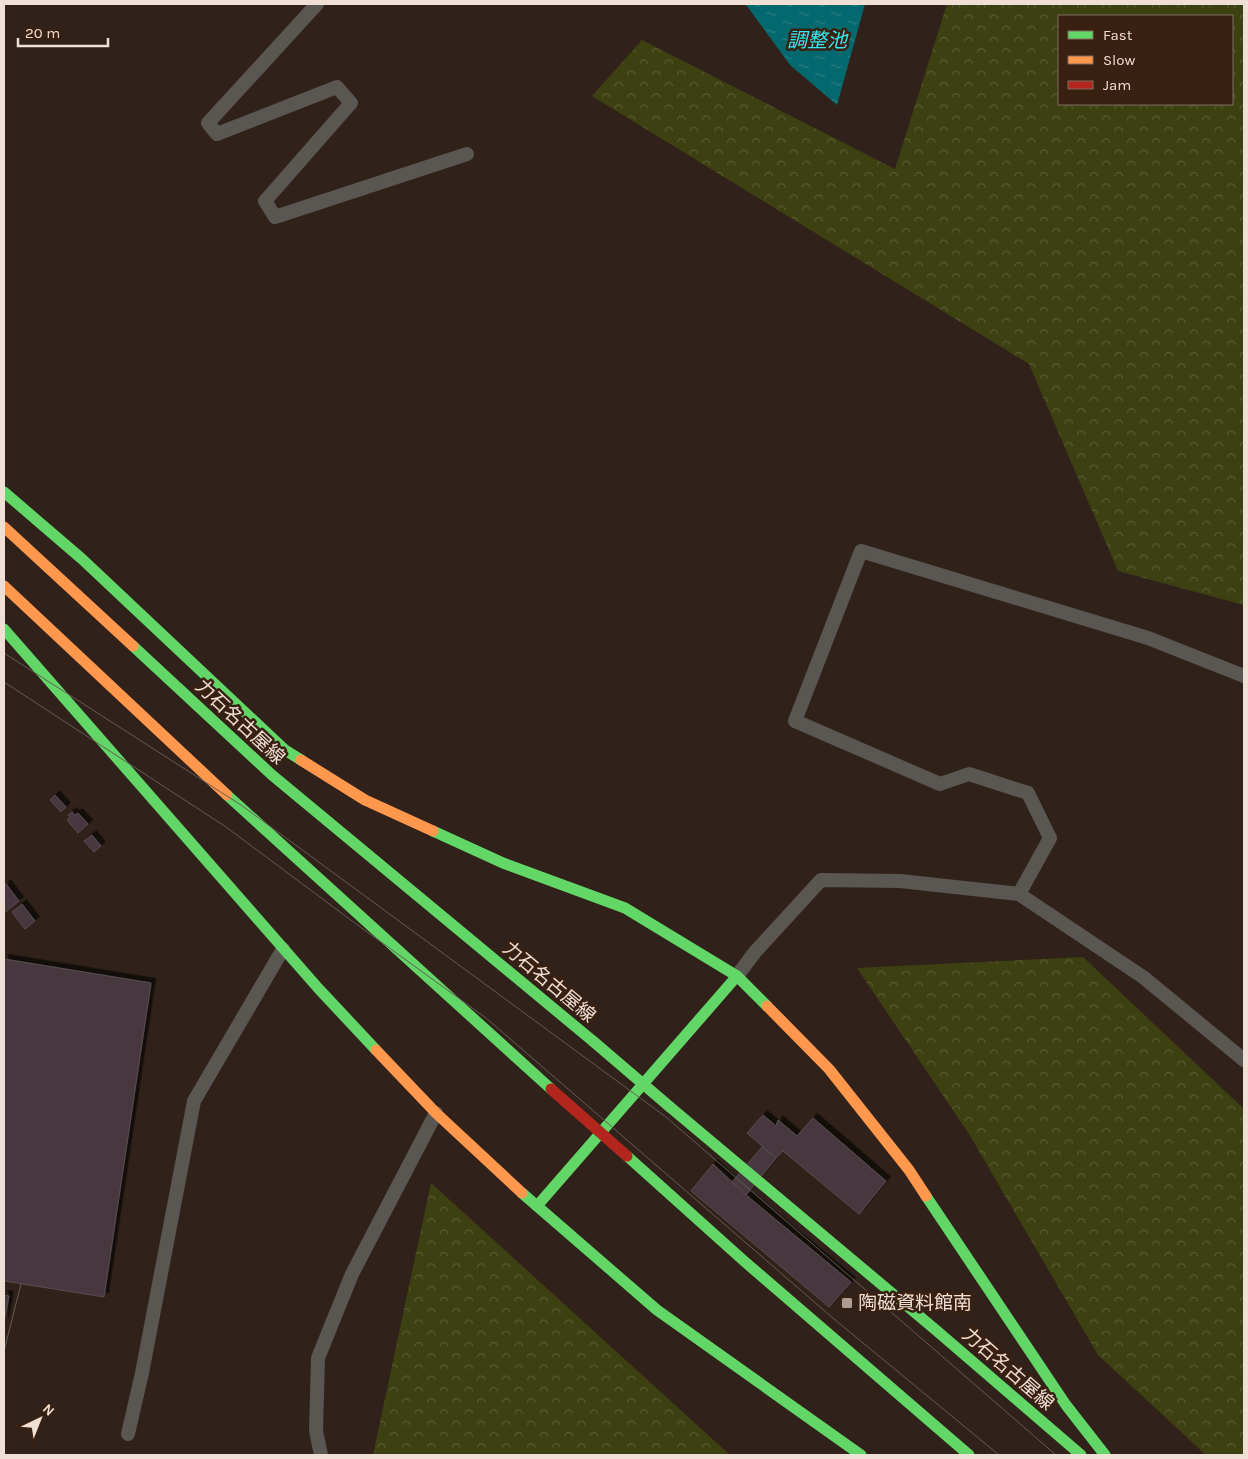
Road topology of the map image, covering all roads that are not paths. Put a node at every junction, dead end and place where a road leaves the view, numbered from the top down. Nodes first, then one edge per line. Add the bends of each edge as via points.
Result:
1 (317, 4) edge
2 (467, 154) dead end
3 (4, 492) edge
4 (4, 527) edge
5 (4, 586) edge
6 (4, 629) edge
7 (1244, 676) edge
8 (1019, 894) junction
9 (283, 949) junction
10 (737, 976) junction
11 (1244, 1060) edge
12 (436, 1113) junction
13 (537, 1206) junction
14 (128, 1434) dead end
15 (321, 1455) edge
16 (860, 1455) edge
17 (969, 1455) edge
18 (1081, 1455) edge
19 (1105, 1455) edge

1 - 2 lane via 208,123 217,134 337,87 351,103 265,201 275,216
3 - 10 main road via 82,559 285,750 373,804 503,863 625,908
4 - 18 main road, 力石名古屋線, bridge via 272,776 930,1324
5 - 17 main road, bridge via 190,761 551,1089
6 - 9 main road
7 - 8 lane via 1148,638 861,551 795,721 940,784 970,774 1028,793 1050,838
8 - 10 lane via 900,881 821,880
8 - 11 lane via 1143,977
9 - 12 main road
9 - 14 lane via 194,1102
10 - 13 main road
10 - 19 main road via 829,1068 909,1170 1066,1405
12 - 13 main road
12 - 15 lane via 352,1274 318,1358 316,1431
13 - 16 main road via 657,1310

